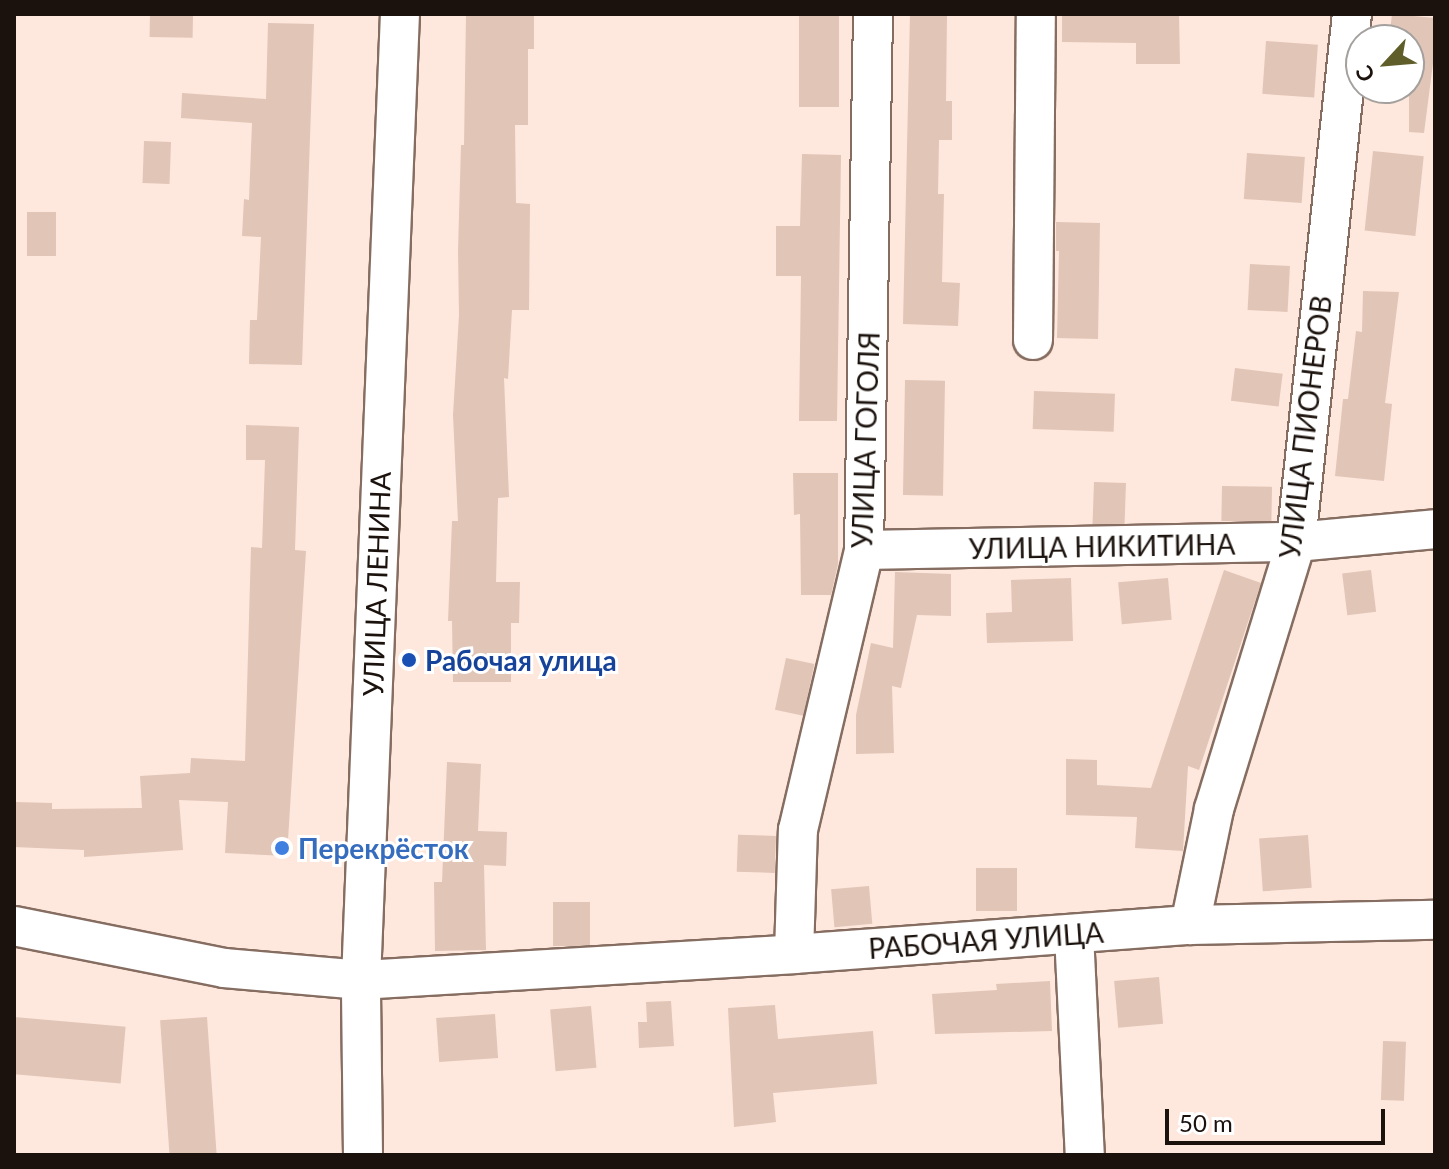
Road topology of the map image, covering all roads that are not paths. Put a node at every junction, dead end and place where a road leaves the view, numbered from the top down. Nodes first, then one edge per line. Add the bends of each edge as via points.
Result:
1 (400, 14) edge
2 (873, 14) edge
3 (1036, 14) edge
4 (1352, 14) edge
5 (1033, 340) dead end
6 (1435, 529) edge
7 (1296, 542) junction
8 (864, 550) junction
9 (1435, 920) edge
10 (1190, 925) junction
11 (14, 926) edge
12 (1074, 934) junction
13 (794, 954) junction
14 (361, 980) junction
15 (363, 1155) edge
16 (1085, 1155) edge

1 - 14 street, УЛИЦА ЛЕНИНА
2 - 8 street, УЛИЦА ГОГОЛЯ
3 - 5 street
4 - 7 street, УЛИЦА ПИОНЕРОВ
6 - 7 street, УЛИЦА НИКИТИНА
7 - 8 street, УЛИЦА НИКИТИНА
7 - 10 street, УЛИЦА ПИОНЕРОВ via 1214,809
8 - 13 street, УЛИЦА ГОГОЛЯ via 798,830
9 - 10 street, РАБОЧАЯ УЛИЦА
10 - 12 street, РАБОЧАЯ УЛИЦА
11 - 14 street, РАБОЧАЯ УЛИЦА via 224,968
12 - 13 street, РАБОЧАЯ УЛИЦА
12 - 16 street
13 - 14 street, РАБОЧАЯ УЛИЦА
14 - 15 street, УЛИЦА ЛЕНИНА

